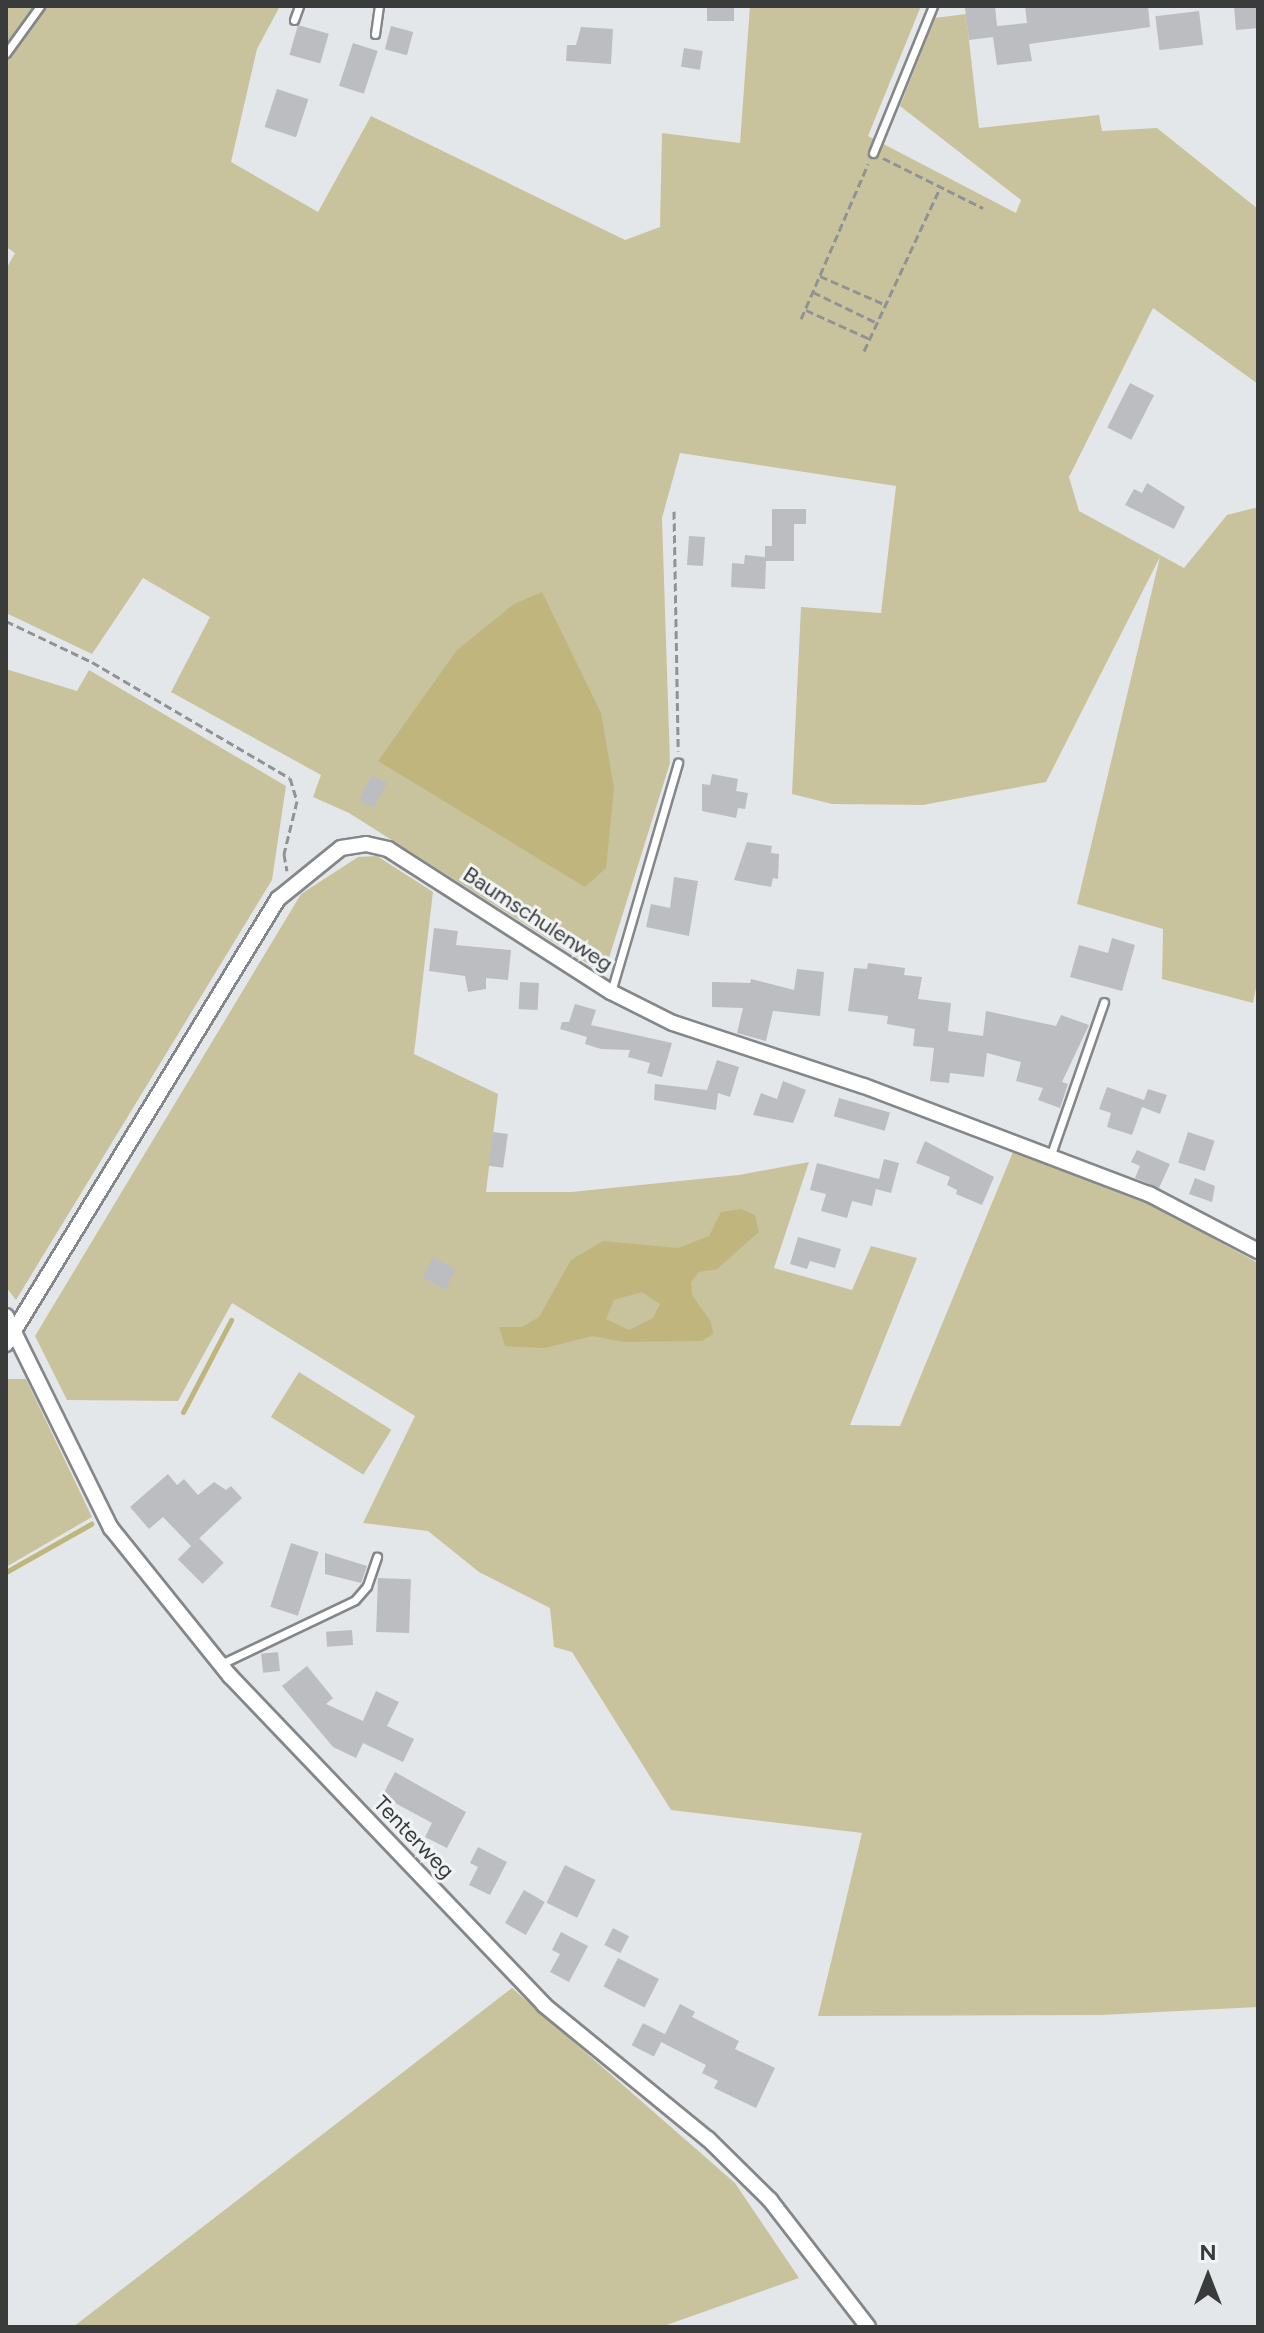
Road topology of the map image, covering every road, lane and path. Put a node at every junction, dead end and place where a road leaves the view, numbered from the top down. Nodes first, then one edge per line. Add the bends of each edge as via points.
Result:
1 (40, 6) edge
2 (299, 6) edge
3 (379, 6) edge
4 (933, 6) edge
5 (294, 20) dead end
6 (375, 34) dead end
7 (6, 53) edge
8 (873, 153) junction
9 (941, 186) junction
10 (983, 208) dead end
11 (820, 276) junction
12 (813, 292) junction
13 (886, 305) junction
14 (806, 310) junction
15 (801, 319) dead end
16 (877, 323) junction
17 (870, 339) junction
18 (864, 351) dead end
19 (674, 511) dead end
20 (6, 621) edge
21 (678, 763) joint
22 (290, 886) junction
23 (611, 992) junction
24 (1104, 1002) dead end
25 (1050, 1157) junction
26 (1258, 1251) edge
27 (6, 1316) edge
28 (14, 1330) junction
29 (6, 1344) edge
30 (377, 1557) dead end
31 (221, 1664) junction
32 (868, 2327) edge

1 - 7 lane
2 - 5 lane
3 - 6 lane
4 - 8 lane
8 - 9 path
8 - 11 path
9 - 10 path
9 - 13 path
11 - 12 path
11 - 13 path
12 - 14 path
12 - 16 path
13 - 16 path
14 - 15 path
14 - 17 path
16 - 17 path
17 - 18 path
19 - 21 path
20 - 22 path via 92,662 290,778 297,801 284,854
21 - 23 lane
22 - 23 street, Baumschulenweg via 341,848 366,844 388,849
22 - 28 street, Baumschulenweg
23 - 25 street, Baumschulenweg via 673,1023 864,1086
24 - 25 lane
25 - 26 street, Baumschulenweg via 1149,1194
27 - 28 street, Tenterweg
28 - 29 street, Baumschulenweg
28 - 31 street, Tenterweg via 111,1528
30 - 31 lane via 367,1586 355,1600
31 - 32 street, Tenterweg via 544,2005 708,2139 770,2200

